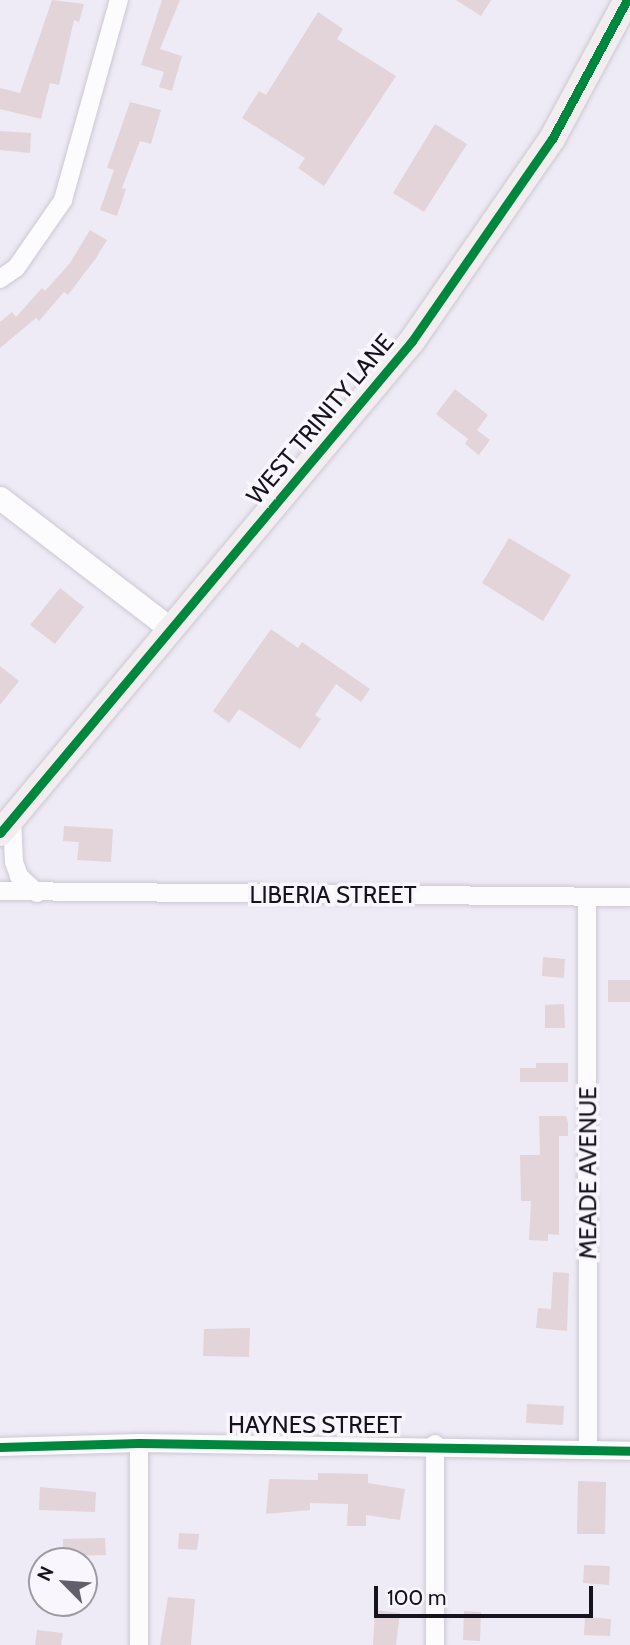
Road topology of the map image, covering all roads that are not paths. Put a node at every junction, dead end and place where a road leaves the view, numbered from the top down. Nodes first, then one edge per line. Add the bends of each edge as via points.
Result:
1 (118, 0) edge
2 (626, 0) edge
3 (0, 279) edge
4 (0, 498) edge
5 (171, 629) junction
6 (6, 827) edge
7 (0, 891) edge
8 (37, 893) junction
9 (587, 897) junction
10 (630, 897) edge
11 (139, 1443) junction
12 (435, 1444) junction
13 (0, 1447) edge
14 (588, 1450) junction
15 (630, 1451) edge
16 (139, 1645) edge
17 (435, 1645) edge

1 - 3 street via 63,200 16,268
2 - 5 main road, WEST TRINITY LANE via 539,159 412,341
4 - 5 street
5 - 6 main road, WEST TRINITY LANE
6 - 8 street via 19,876
7 - 8 street, LIBERIA STREET
8 - 9 street, LIBERIA STREET
9 - 10 street, LIBERIA STREET
9 - 14 street, MEADE AVENUE
11 - 12 street, HAYNES STREET
11 - 13 street, HAYNES STREET
11 - 16 street
12 - 14 street, HAYNES STREET
12 - 17 street
14 - 15 street, HAYNES STREET

